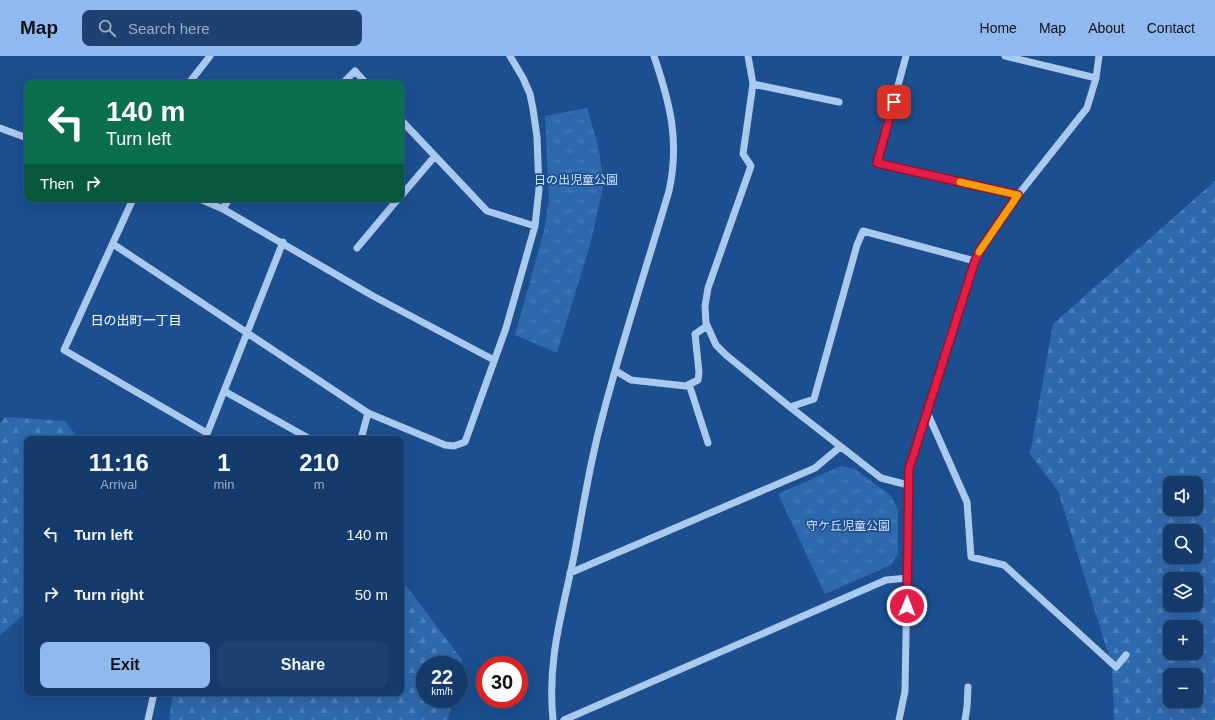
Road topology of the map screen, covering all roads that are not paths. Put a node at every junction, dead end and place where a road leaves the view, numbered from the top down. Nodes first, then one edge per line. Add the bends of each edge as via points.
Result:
1 (210, 56) edge
2 (510, 56) edge
3 (654, 56) edge
4 (748, 56) edge
5 (906, 56) edge
6 (1005, 56) edge
7 (1100, 56) edge
8 (1096, 78) junction
9 (191, 80) edge
10 (346, 80) edge
11 (363, 80) edge
12 (753, 84) junction
13 (839, 102) dead end
14 (404, 123) edge
15 (0, 128) edge
16 (24, 137) edge
17 (435, 156) junction
18 (404, 192) edge
19 (1018, 195) junction
20 (132, 202) edge
21 (207, 202) edge
22 (227, 202) edge
23 (395, 202) edge
24 (223, 209) junction
25 (535, 226) junction
26 (282, 242) junction
27 (113, 244) junction
28 (357, 248) dead end
29 (975, 261) junction
30 (707, 326) junction
31 (247, 332) junction
32 (494, 360) junction
33 (616, 371) junction
34 (689, 384) junction
35 (224, 391) junction
36 (790, 408) junction
37 (927, 412) junction
38 (368, 413) junction
39 (206, 436) edge
40 (305, 436) edge
41 (362, 436) edge
42 (708, 443) dead end
43 (840, 447) junction
44 (908, 485) junction
45 (570, 573) junction
46 (908, 578) junction
47 (1126, 655) dead end
48 (968, 687) dead end
49 (153, 696) edge
50 (148, 720) edge
51 (553, 720) edge
52 (564, 720) edge
53 (899, 720) edge
54 (965, 720) edge

1 - 9 street
2 - 25 street via 530,94 533,109 539,189
3 - 33 street via 670,108 675,152 673,172 670,191
4 - 12 street
5 - 19 street via 877,163
6 - 8 street
7 - 8 street
8 - 19 street via 1087,108
10 - 11 street via 355,71
12 - 13 street
12 - 30 street via 742,154 751,166 708,288 705,306
14 - 17 street
15 - 16 street
17 - 18 street
17 - 25 street via 487,211
19 - 29 street
20 - 27 street
21 - 24 street
22 - 24 street
23 - 28 street
24 - 26 street
25 - 32 street via 506,328
26 - 31 street
26 - 32 street via 373,296
27 - 31 street
27 - 39 street via 64,350
29 - 36 street via 863,231 814,399
29 - 37 street
30 - 34 street via 696,334 698,380
30 - 36 street via 716,345 726,355
31 - 35 street
31 - 38 street
32 - 38 street via 465,442 454,446 444,445
33 - 34 street via 631,380 686,386
33 - 45 street via 600,426
34 - 42 street
35 - 39 street
35 - 40 street
36 - 43 street
37 - 44 street via 909,469
37 - 47 street via 967,502 971,558 1004,566 1116,667
38 - 41 street
43 - 44 street via 882,478
43 - 45 street via 815,468
44 - 46 street
45 - 51 street via 558,622 552,662 550,694
46 - 52 street via 886,580
46 - 53 street via 905,691
48 - 54 street
49 - 50 street

